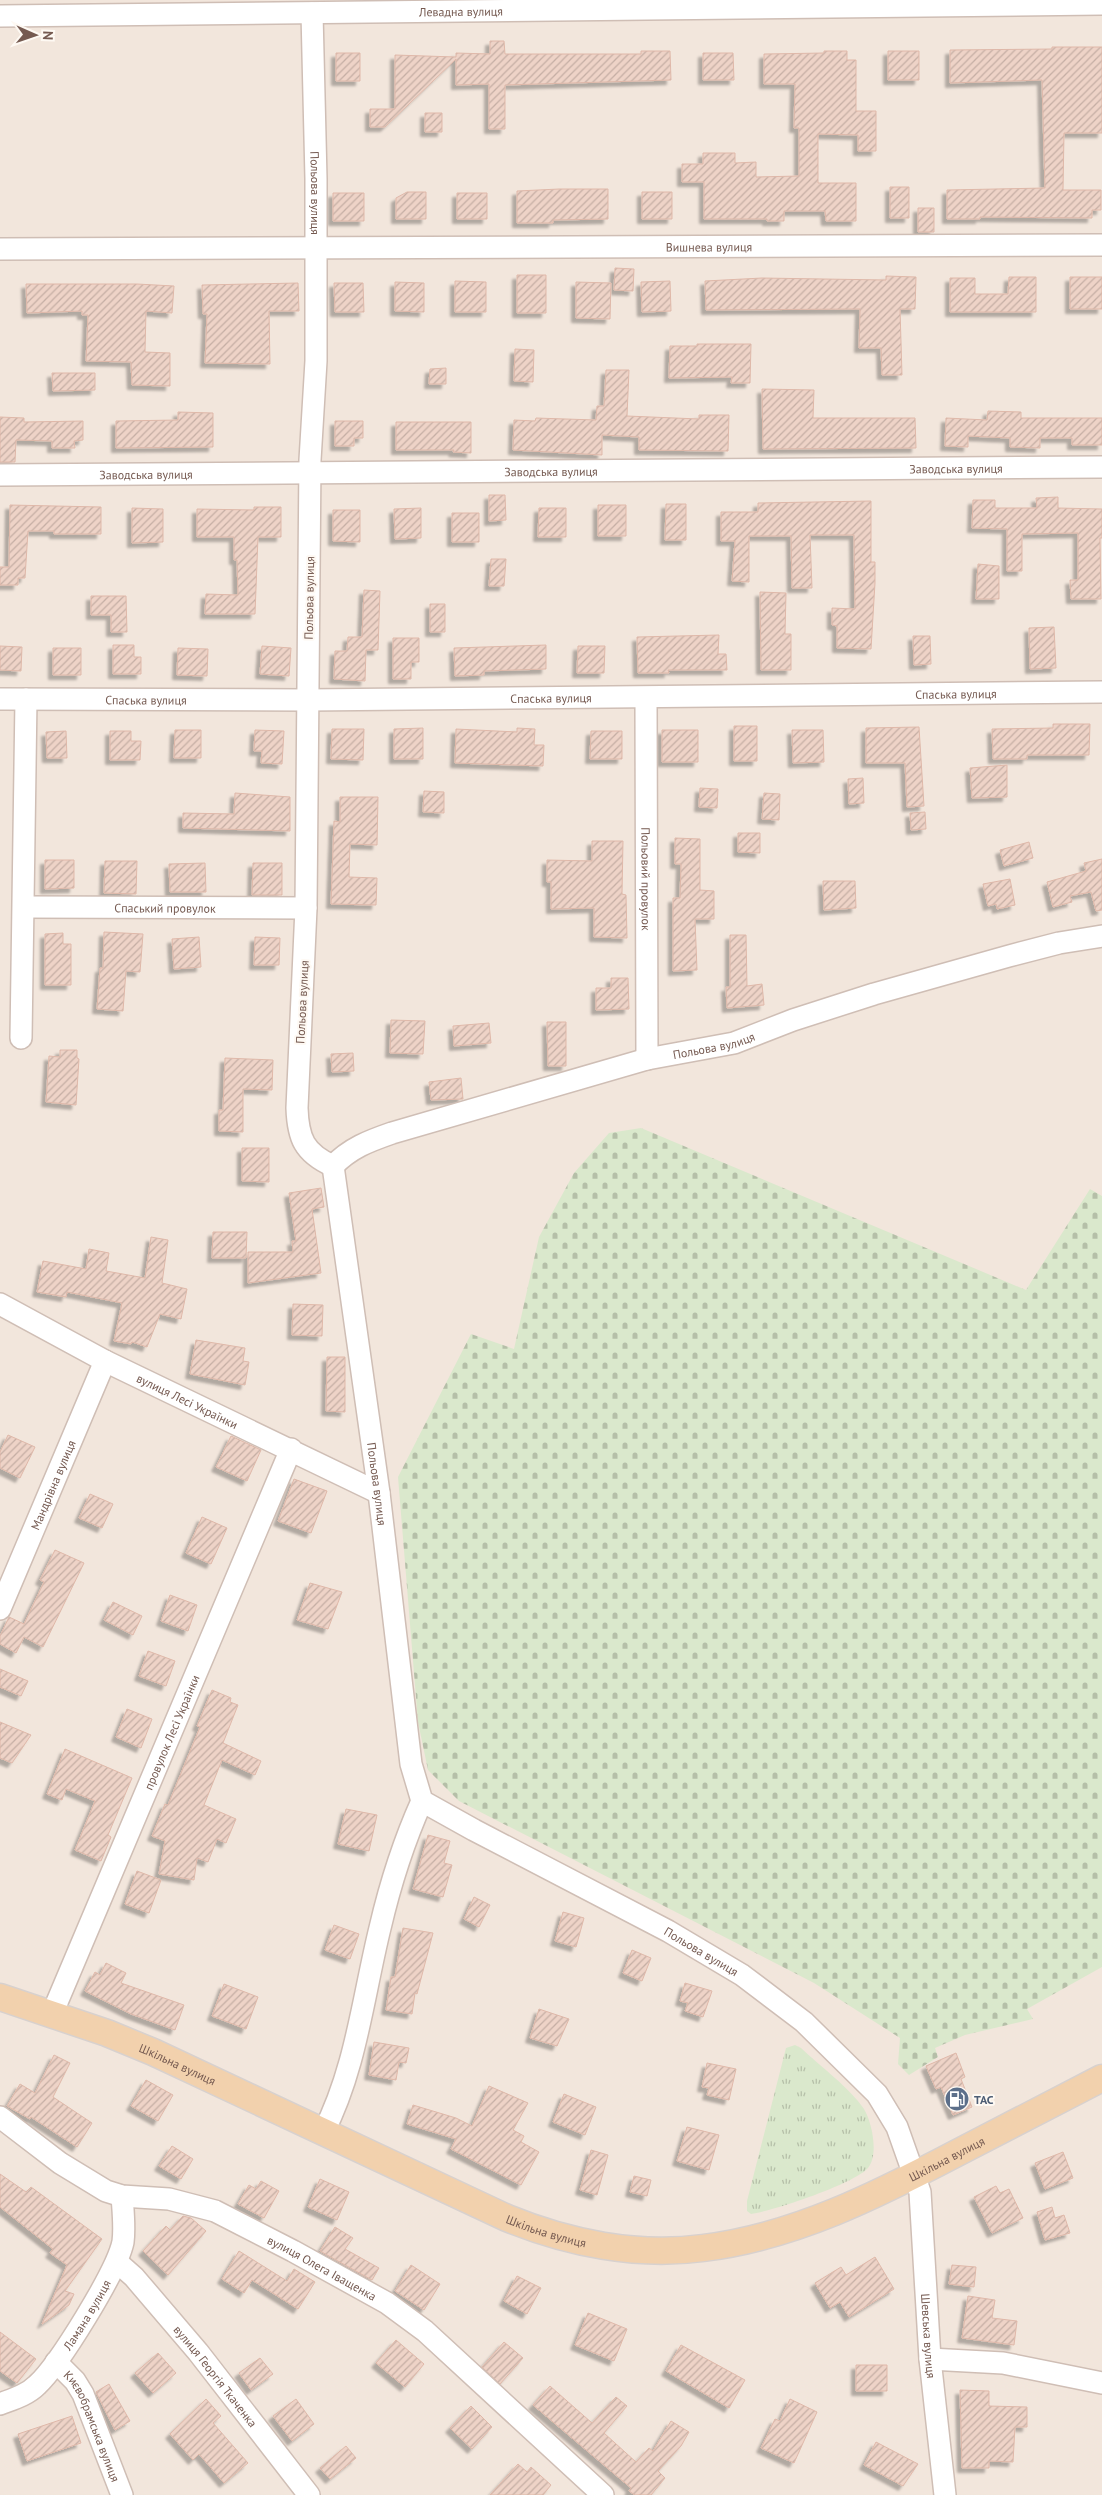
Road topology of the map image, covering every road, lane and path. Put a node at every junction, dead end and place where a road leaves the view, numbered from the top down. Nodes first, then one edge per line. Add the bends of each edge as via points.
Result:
1 (972, 3) edge
2 (1102, 4) edge
3 (390, 6) edge
4 (185, 7) edge
5 (312, 13) junction
6 (0, 16) edge
7 (1102, 245) edge
8 (315, 247) junction
9 (0, 249) edge
10 (1102, 467) edge
11 (310, 473) junction
12 (0, 475) edge
13 (1102, 692) edge
14 (646, 698) junction
15 (0, 699) edge
16 (26, 699) junction
17 (308, 700) junction
18 (24, 907) junction
19 (306, 908) junction
20 (1102, 936) edge
21 (21, 1038) dead end
22 (647, 1059) junction
23 (332, 1166) junction
24 (0, 1304) edge
25 (105, 1360) junction
26 (291, 1449) junction
27 (379, 1493) junction
28 (0, 1610) edge
29 (422, 1801) junction
30 (0, 1997) edge
31 (52, 2014) junction
32 (1102, 2078) edge
33 (0, 2117) edge
34 (324, 2133) junction
35 (915, 2175) junction
36 (122, 2196) junction
37 (117, 2262) junction
38 (930, 2359) junction
39 (56, 2362) junction
40 (1102, 2383) edge
41 (0, 2404) edge
42 (122, 2495) edge
43 (309, 2495) edge
44 (603, 2495) edge
45 (945, 2495) edge

1 - 2 street, Левадна вулиця
1 - 3 street, Левадна вулиця
3 - 5 street, Левадна вулиця
4 - 5 street, Левадна вулиця
4 - 6 street, Левадна вулиця
5 - 8 street, Польова вулиця
7 - 8 street, Вишнева вулиця
8 - 9 street, Вишнева вулиця
8 - 11 street, Польова вулиця via 315,378
10 - 11 street, Заводська вулиця
11 - 12 street, Заводська вулиця
11 - 17 street, Польова вулиця
13 - 14 street, Спаська вулиця
14 - 17 street, Спаська вулиця
14 - 22 street, Польовий провулок
15 - 16 street, Спаська вулиця
16 - 17 street, Спаська вулиця
16 - 18 street
17 - 19 street, Польова вулиця
18 - 19 street, Спаський провулок
18 - 21 street
19 - 23 street, Польова вулиця via 297,1120 299,1133 310,1152
20 - 22 street, Польова вулиця via 1059,943 900,986 734,1043
22 - 23 street, Польова вулиця via 392,1133 360,1144
23 - 27 street, Польова вулиця
24 - 25 street, вулиця Лесі Українки
25 - 26 street, вулиця Лесі Українки
25 - 28 street, Мандрівна вулиця
26 - 27 street, вулиця Лесі Українки
26 - 31 street, провулок Лесі Українки
27 - 29 street, Польова вулиця via 411,1764
29 - 34 street via 380,1926 353,2053
29 - 35 street, Польова вулиця via 668,1931 742,1975 785,2006 877,2094 894,2121
30 - 31 main road, Шкільна вулиця
31 - 34 main road, Шкільна вулиця via 152,2052
32 - 35 main road, Шкільна вулиця
33 - 36 street, вулиця Олега Іващенка via 60,2163 106,2191
34 - 35 main road, Шкільна вулиця via 527,2226 588,2243 638,2250 702,2248 766,2235 840,2210
35 - 38 street, Шевська вулиця via 920,2192
36 - 37 street, Ламана вулиця via 124,2229
36 - 44 street, вулиця Олега Іващенка via 169,2199 215,2210 387,2303 425,2330
37 - 39 street, Ламана вулиця
37 - 43 street, вулиця Георгія Ткаченка via 134,2276 198,2352
38 - 40 street via 1003,2363
38 - 45 street, Шевська вулиця
39 - 41 street, Ламана вулиця via 37,2386
39 - 42 street, Києвобрамська вулиця via 83,2394

